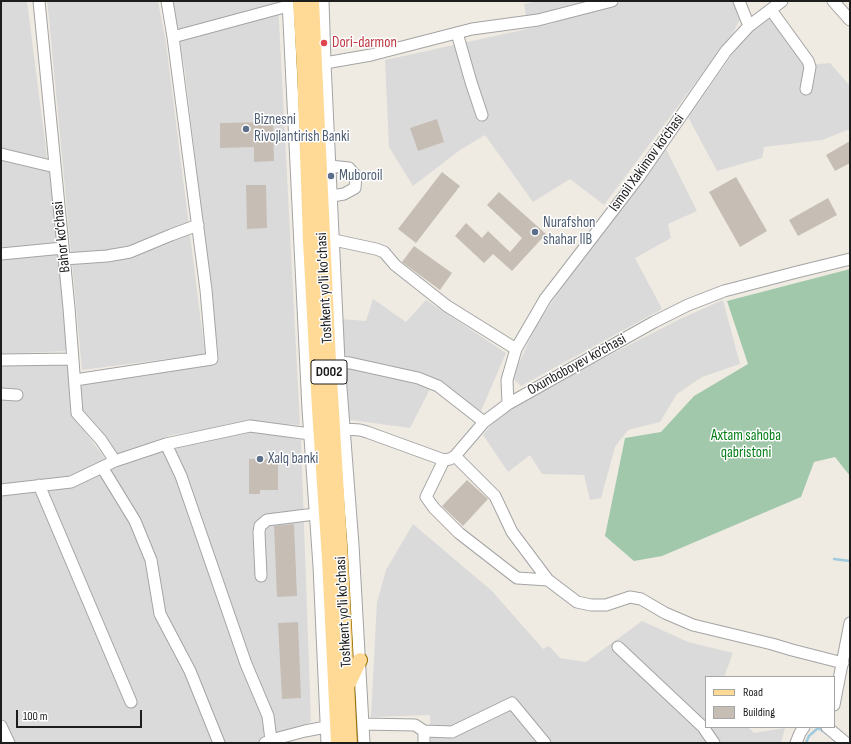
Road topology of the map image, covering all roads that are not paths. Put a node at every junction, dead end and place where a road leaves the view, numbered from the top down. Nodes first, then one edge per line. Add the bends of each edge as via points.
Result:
1 (39, 1) edge
2 (167, 1) edge
3 (312, 1) edge
4 (323, 1) edge
5 (612, 1) edge
6 (739, 1) edge
7 (782, 1) edge
8 (833, 1) edge
9 (292, 3) edge
10 (771, 10) junction
11 (850, 20) edge
12 (749, 26) junction
13 (457, 33) junction
14 (173, 37) junction
15 (325, 64) junction
16 (806, 89) dead end
17 (482, 115) dead end
18 (1, 154) edge
19 (330, 166) junction
20 (55, 167) junction
21 (332, 196) junction
22 (198, 226) junction
23 (334, 240) junction
24 (63, 248) junction
25 (1, 254) edge
26 (64, 259) junction
27 (850, 260) edge
28 (516, 349) junction
29 (73, 359) junction
30 (1, 360) edge
31 (339, 362) junction
32 (75, 380) junction
33 (1, 394) edge
34 (17, 395) dead end
35 (508, 404) junction
36 (484, 422) junction
37 (327, 431) junction
38 (166, 444) junction
39 (455, 456) junction
40 (444, 460) junction
41 (115, 461) junction
42 (102, 467) junction
43 (40, 485) junction
44 (1, 490) edge
45 (315, 514) junction
46 (261, 576) dead end
47 (548, 580) junction
48 (850, 623) edge
49 (618, 648) dead end
50 (360, 660) junction
51 (845, 666) edge
52 (334, 670) junction
53 (348, 685) junction
54 (325, 689) junction
55 (835, 701) edge
56 (131, 702) dead end
57 (363, 724) junction
58 (1, 726) edge
59 (326, 727) junction
60 (803, 728) edge
61 (828, 728) edge
62 (424, 731) junction
63 (268, 742) edge
64 (9, 743) edge
65 (219, 743) edge
66 (327, 743) edge
67 (338, 743) edge
68 (350, 743) edge
69 (364, 743) edge
70 (424, 743) edge
71 (545, 743) edge
72 (714, 743) edge
73 (796, 743) edge
74 (846, 743) edge

1 - 20 street, Bahor ko‘chasi
2 - 14 street
3 - 37 main road, Toshkent yo'li ko'chasi / D002 via 328,354
4 - 15 street
5 - 13 street via 538,20
6 - 12 street
7 - 10 street, Ismoil Xakimov ko‘chasi
8 - 11 street
9 - 14 street
9 - 37 main road, Toshkent yo'li ko'chasi / D002 via 304,67 305,241
10 - 12 street, Ismoil Xakimov ko‘chasi
10 - 16 street via 808,61 810,67
12 - 28 street, Ismoil Xakimov ko‘chasi via 726,51 638,178 546,299
13 - 15 street
13 - 17 street
14 - 22 street
15 - 19 street
18 - 20 street
19 - 21 street
19 - 21 street via 349,168 356,176 355,188 344,194
20 - 24 street, Bahor ko‘chasi
21 - 23 street
22 - 26 street via 130,252
22 - 32 street via 212,358
23 - 28 street via 384,252 447,306
23 - 31 street
24 - 25 street
24 - 26 street, Bahor ko‘chasi
26 - 29 street, Bahor ko‘chasi
27 - 35 street, Oxunboboyev ko‘chasi via 752,283 688,305
28 - 35 street, Ismoil Xakimov ko‘chasi via 507,380
29 - 30 street
29 - 32 street, Bahor ko‘chasi
31 - 36 street via 418,378 438,386
31 - 37 street
32 - 41 street, Bahor ko‘chasi via 77,413 101,440
33 - 34 street
35 - 36 street, Oxunboboyev ko‘chasi
36 - 39 street, Oxunboboyev ko‘chasi
37 - 38 street via 250,426
37 - 40 street via 360,430
37 - 45 street
37 - 50 street via 353,545
37 - 52 main road, Toshkent yo'li ko'chasi / D002
37 - 53 main road, Toshkent yo'li ko'chasi / D002
38 - 41 street
38 - 63 street via 181,476 246,664 268,716
39 - 40 street, Oxunboboyev ko‘chasi
39 - 47 street via 494,496 512,532
40 - 47 street via 426,497 434,508 459,533 517,578
41 - 42 street
42 - 43 street via 71,482
42 - 65 street via 135,521 151,560 160,614 190,671
43 - 44 street
43 - 56 street
45 - 46 street via 267,520 260,526
45 - 54 street
47 - 51 street via 577,602 606,606 630,597 641,599 693,625 772,644
48 - 51 street
49 - 72 street via 703,727
50 - 53 main road
50 - 57 street
51 - 55 street
52 - 54 main road
52 - 67 main road, Toshkent yo'li ko'chasi / D002
53 - 68 main road, Toshkent yo'li ko'chasi / D002
54 - 59 street
57 - 62 street via 415,725
57 - 69 street
58 - 64 street
59 - 63 street
59 - 66 street
60 - 73 street
61 - 74 street
62 - 70 street
62 - 71 street via 452,732 512,704

